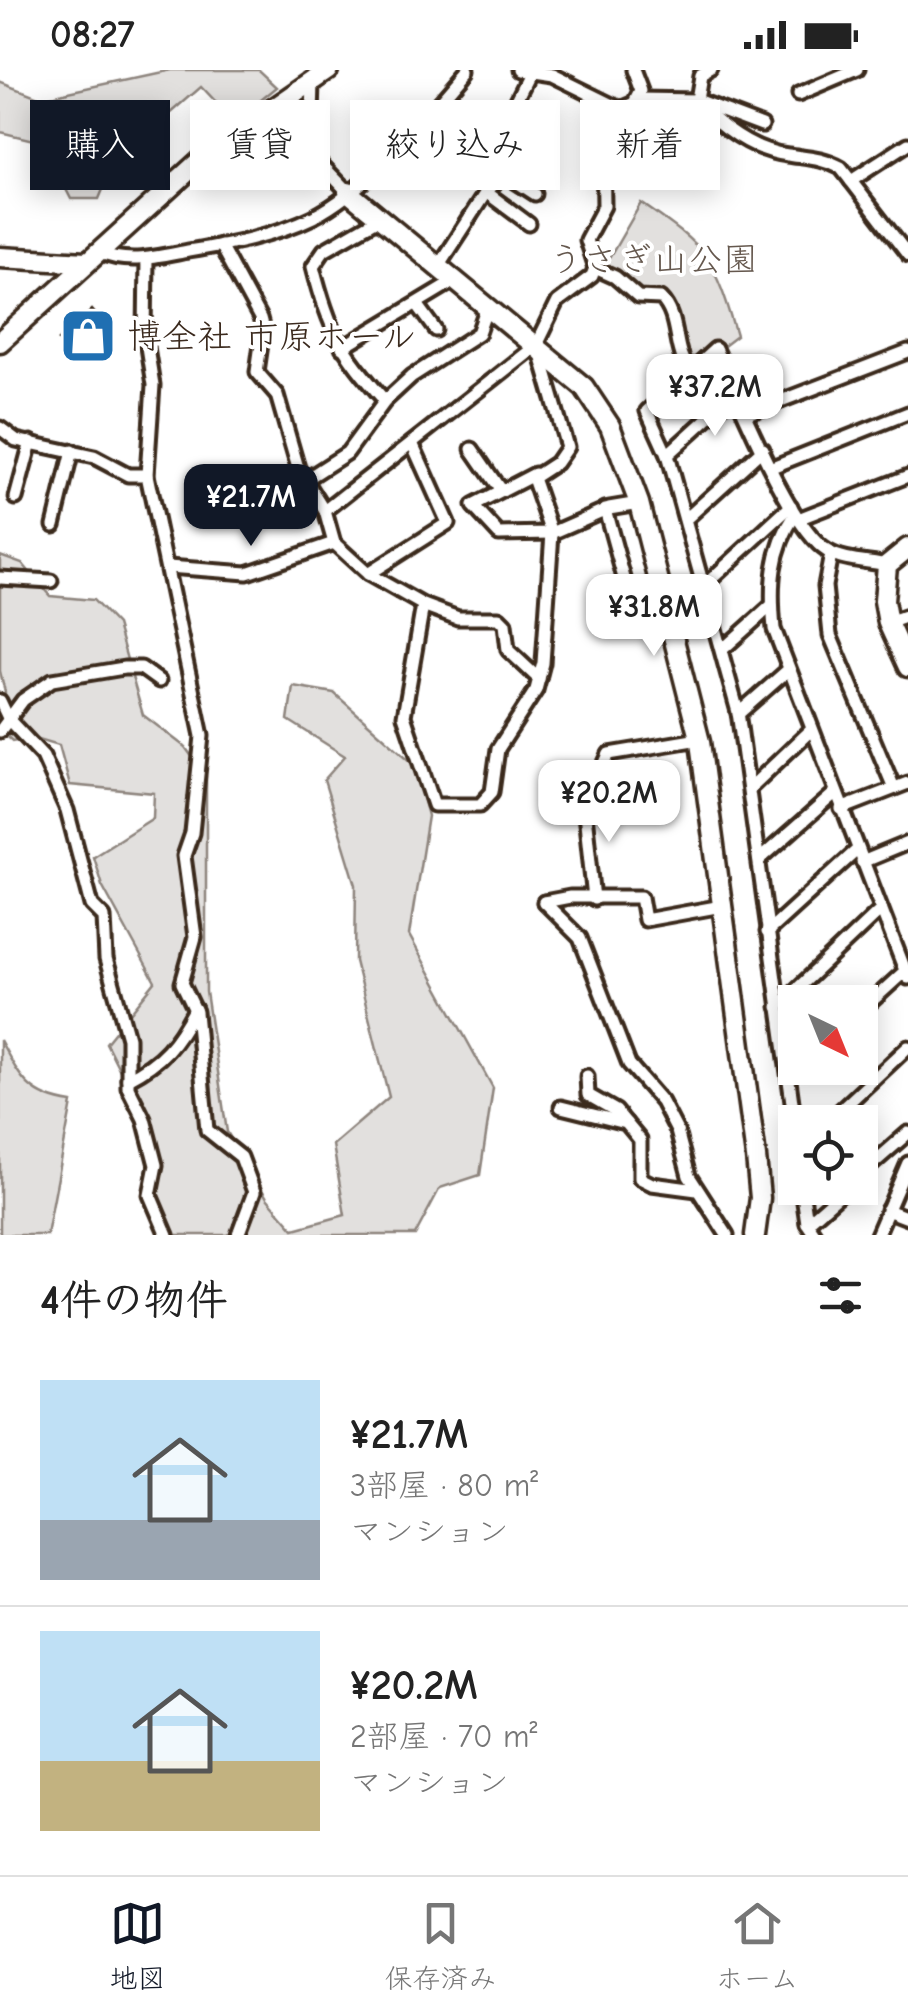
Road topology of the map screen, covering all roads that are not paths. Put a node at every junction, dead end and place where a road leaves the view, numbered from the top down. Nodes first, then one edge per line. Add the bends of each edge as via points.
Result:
1 (329, 70) edge
2 (468, 70) edge
3 (633, 70) edge
4 (690, 70) edge
5 (712, 70) edge
6 (816, 70) edge
7 (856, 70) edge
8 (524, 71) edge
9 (313, 81) junction
10 (822, 84) junction
11 (798, 95) dead end
12 (281, 100) edge
13 (313, 100) edge
14 (441, 100) edge
15 (516, 100) edge
16 (600, 100) edge
17 (636, 100) edge
18 (696, 100) joint
19 (720, 109) edge
20 (762, 125) dead end
21 (720, 126) edge
22 (908, 144) edge
23 (190, 169) edge
24 (330, 173) edge
25 (852, 181) junction
26 (603, 190) edge
27 (348, 192) junction
28 (486, 192) junction
29 (535, 194) dead end
30 (380, 218) junction
31 (529, 224) dead end
32 (220, 245) junction
33 (908, 255) edge
34 (0, 257) edge
35 (92, 257) junction
36 (146, 259) junction
37 (438, 266) junction
38 (595, 268) junction
39 (455, 280) junction
40 (417, 304) junction
41 (488, 307) junction
42 (436, 330) dead end
43 (0, 342) edge
44 (536, 346) junction
45 (342, 348) junction
46 (908, 352) edge
47 (691, 372) junction
48 (736, 392) junction
49 (385, 401) junction
50 (908, 412) edge
51 (747, 414) junction
52 (0, 428) edge
53 (30, 442) junction
54 (412, 443) junction
55 (472, 448) dead end
56 (764, 449) junction
57 (72, 451) junction
58 (667, 456) junction
59 (772, 467) junction
60 (147, 474) junction
61 (536, 474) junction
62 (908, 476) edge
63 (306, 480) junction
64 (501, 491) junction
65 (16, 498) dead end
66 (639, 503) junction
67 (605, 510) junction
68 (325, 511) junction
69 (795, 513) junction
70 (686, 519) junction
71 (54, 525) dead end
72 (552, 533) junction
73 (334, 543) junction
74 (908, 548) edge
75 (832, 554) junction
76 (887, 565) junction
77 (168, 567) junction
78 (368, 574) junction
79 (0, 578) edge
80 (50, 581) dead end
81 (659, 584) junction
82 (705, 585) junction
83 (772, 604) junction
84 (423, 606) junction
85 (908, 616) edge
86 (888, 623) junction
87 (722, 650) junction
88 (908, 667) edge
89 (788, 670) junction
90 (539, 679) junction
91 (159, 681) dead end
92 (0, 701) edge
93 (738, 714) junction
94 (9, 720) junction
95 (0, 731) edge
96 (810, 731) junction
97 (699, 739) junction
98 (908, 783) edge
99 (607, 788) dead end
100 (750, 788) junction
101 (894, 788) junction
102 (834, 793) junction
103 (583, 796) dead end
104 (841, 808) junction
105 (908, 843) edge
106 (860, 856) junction
107 (759, 860) junction
108 (594, 899) junction
109 (722, 906) junction
110 (880, 909) junction
111 (768, 932) junction
112 (906, 974) edge
113 (801, 985) edge
114 (878, 997) edge
115 (778, 1007) edge
116 (194, 1009) junction
117 (908, 1047) edge
118 (587, 1076) dead end
119 (128, 1079) junction
120 (846, 1105) edge
121 (562, 1107) dead end
122 (626, 1123) junction
123 (908, 1133) edge
124 (878, 1160) edge
125 (908, 1163) edge
126 (697, 1190) junction
127 (804, 1205) edge
128 (827, 1205) edge
129 (887, 1210) junction
130 (908, 1218) edge
131 (807, 1223) junction
132 (167, 1235) edge
133 (238, 1235) edge
134 (727, 1235) edge
135 (755, 1235) edge
136 (814, 1235) edge
137 (877, 1235) edge

1 - 9 street
2 - 14 street
3 - 17 street via 641,91
4 - 18 street
5 - 18 street via 700,76
6 - 10 street
7 - 10 street
8 - 15 street
8 - 16 street via 552,75
9 - 12 street
9 - 13 street
10 - 11 street
19 - 20 street
21 - 25 street via 784,155 826,160
22 - 25 street
23 - 35 street
24 - 27 street
25 - 33 street
26 - 38 street via 604,206 586,240
27 - 30 street
27 - 32 street via 286,229
28 - 29 street via 507,174
28 - 31 street
28 - 37 street
30 - 37 street
30 - 45 street via 315,256 328,324
32 - 36 street
32 - 63 street via 260,318 257,372 277,395
34 - 35 street
35 - 36 street
35 - 43 street
36 - 60 street via 145,334 153,385
37 - 39 street
38 - 44 street via 557,302
38 - 47 street via 638,297 661,298 670,307 681,362
39 - 40 street
39 - 41 street
40 - 42 street
40 - 45 street
41 - 44 street
41 - 49 street via 479,334
44 - 54 street
44 - 61 street via 567,447
44 - 66 street via 603,411
45 - 49 street
46 - 51 street
47 - 48 street via 715,350
47 - 58 street via 648,411
48 - 51 street
48 - 58 street
49 - 63 street via 347,453
50 - 59 street
51 - 56 street
52 - 53 street
53 - 57 street
53 - 65 street
54 - 68 street
54 - 78 street via 448,523
55 - 64 street
56 - 59 street
56 - 70 street
57 - 60 street via 128,475
57 - 71 street
58 - 70 street
59 - 69 street
60 - 77 street
61 - 64 street
61 - 72 street via 533,484
62 - 69 street
63 - 68 street
64 - 72 street via 473,506 498,534
66 - 67 street
66 - 81 street
67 - 72 street
67 - 81 street via 627,589
68 - 73 street
69 - 75 street via 815,543
69 - 82 street
69 - 83 street via 779,538
70 - 82 street
72 - 90 street
73 - 77 street via 246,572
73 - 78 street
74 - 76 street
75 - 76 street
75 - 101 street via 825,586 830,635
76 - 86 street
77 - 116 street via 202,736 184,856 195,937 182,983
78 - 84 street
79 - 80 street
81 - 97 street
82 - 87 street
83 - 87 street
83 - 89 street
84 - 90 street via 458,618 499,618 508,650
84 - 90 street via 404,716 434,804 487,801 498,749
85 - 86 street
86 - 88 street
87 - 93 street
89 - 93 street
89 - 96 street
91 - 94 street via 141,668 52,680
92 - 94 street
93 - 100 street
94 - 95 street
94 - 119 street via 44,756 67,810 92,904 104,917 106,959 128,1038
96 - 100 street
96 - 102 street
97 - 99 street via 609,754
97 - 109 street
98 - 101 street
100 - 107 street
101 - 104 street
102 - 104 street
102 - 107 street
103 - 108 street
104 - 106 street
105 - 106 street
106 - 110 street
106 - 111 street
107 - 111 street
108 - 109 street via 641,897 645,920
108 - 126 street via 544,902 580,938 628,1064 662,1102
109 - 135 street via 757,1171
110 - 112 street
110 - 113 street
111 - 115 street
112 - 114 street
116 - 119 street via 160,1063
116 - 133 street via 207,1130 241,1157 254,1192
117 - 120 street
118 - 122 street via 588,1095
119 - 132 street via 156,1165 150,1195
121 - 122 street
122 - 126 street via 640,1140 640,1178
123 - 124 street
125 - 129 street
126 - 134 street
127 - 131 street
128 - 131 street
129 - 130 street
129 - 137 street
131 - 136 street

